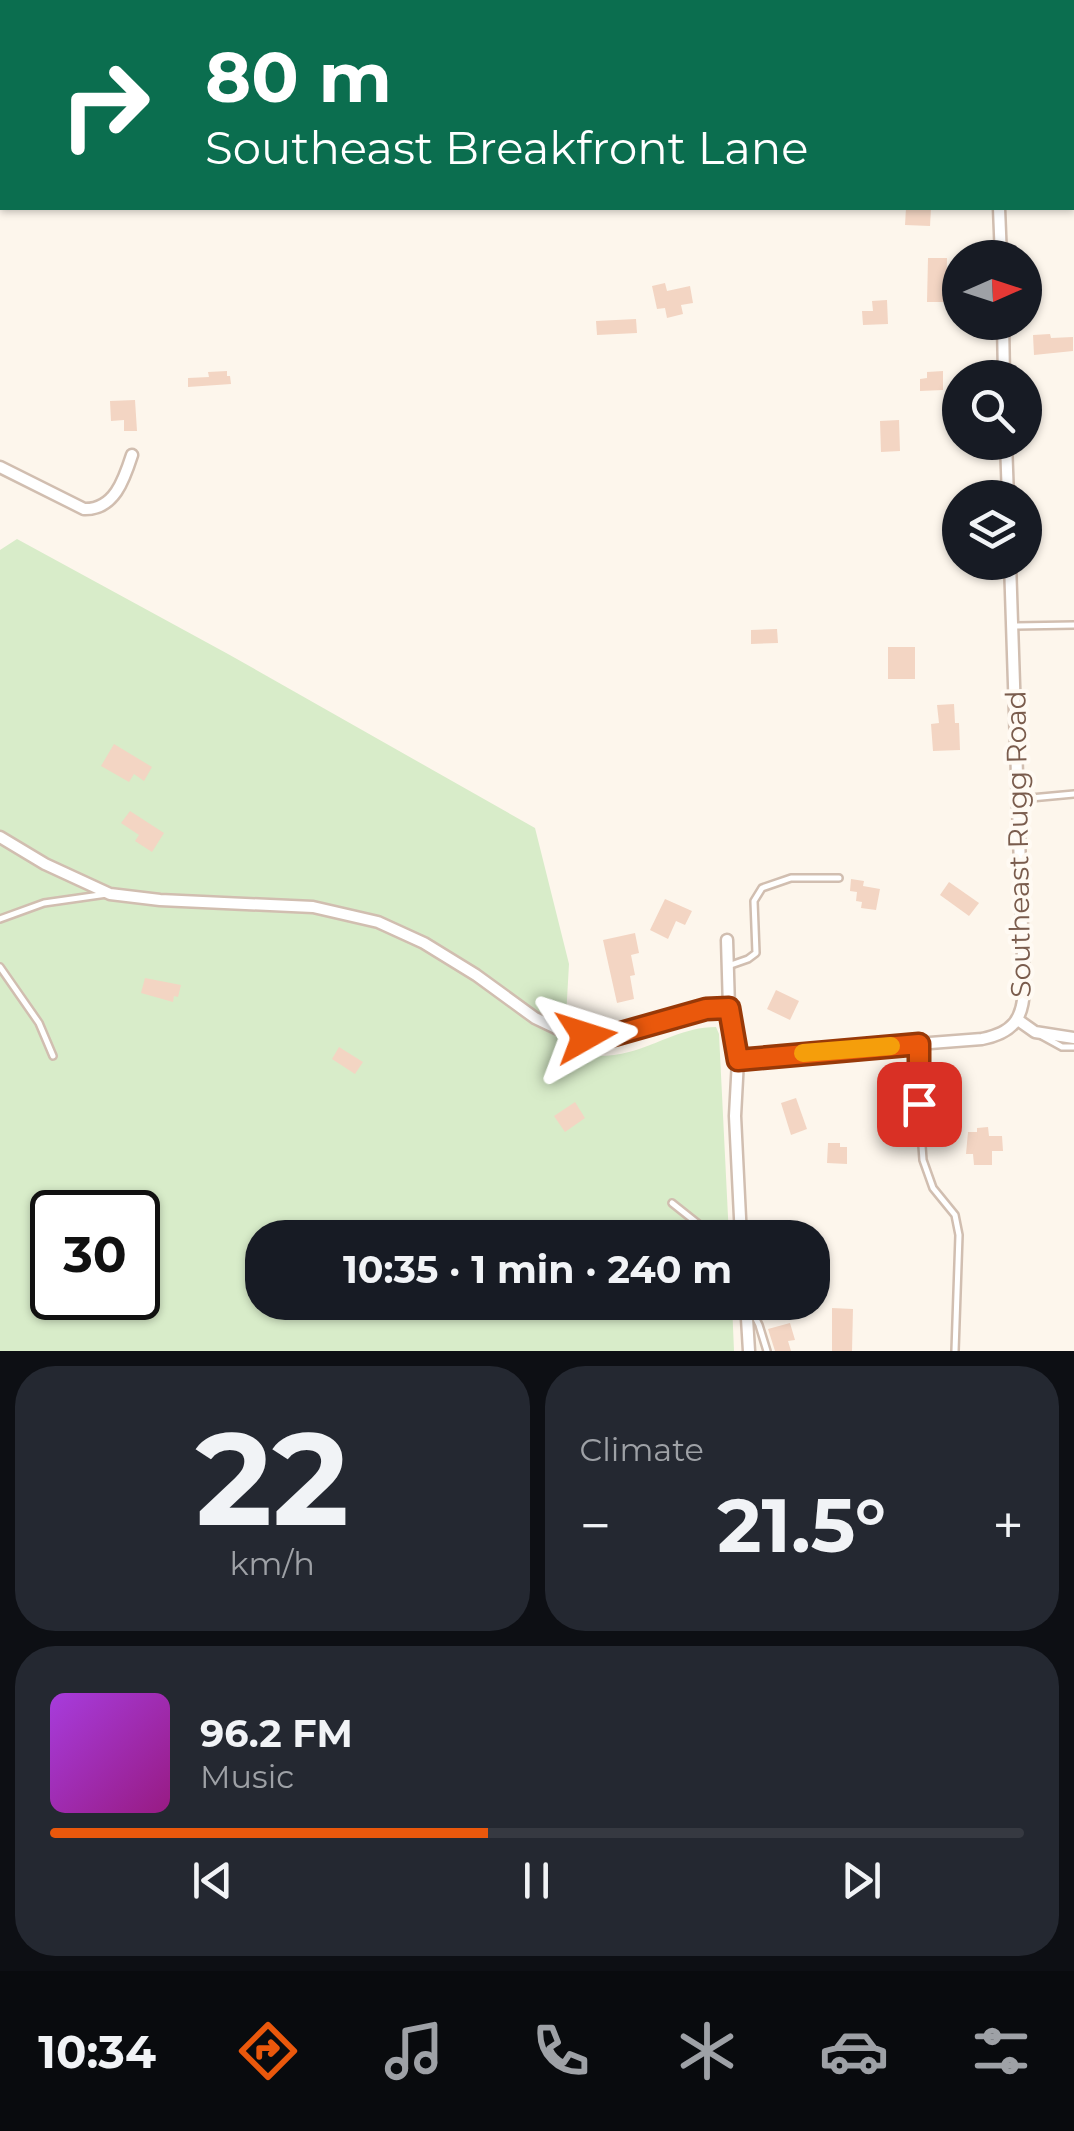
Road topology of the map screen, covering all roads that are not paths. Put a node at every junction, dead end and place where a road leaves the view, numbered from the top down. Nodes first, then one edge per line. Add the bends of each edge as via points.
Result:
1 (999, 210) edge
2 (1000, 240) edge
3 (132, 455) dead end
4 (0, 467) edge
5 (1011, 580) edge
6 (1074, 625) edge
7 (1012, 626) junction
8 (1074, 794) edge
9 (1017, 799) junction
10 (0, 838) edge
11 (839, 878) dead end
12 (110, 894) junction
13 (0, 919) edge
14 (727, 940) dead end
15 (728, 966) junction
16 (0, 967) edge
17 (729, 1008) junction
18 (1018, 1020) junction
19 (1035, 1032) junction
20 (1074, 1038) edge
21 (919, 1044) junction
22 (1074, 1047) edge
23 (53, 1056) dead end
24 (738, 1060) junction
25 (672, 1203) dead end
26 (693, 1220) edge
27 (740, 1220) edge
28 (747, 1320) edge
29 (756, 1320) edge
30 (749, 1351) edge
31 (767, 1351) edge
32 (955, 1351) edge

1 - 2 street
3 - 4 street via 117,490 94,509
5 - 7 street, Southeast Rugg Road
6 - 7 lane
7 - 9 street, Southeast Rugg Road
8 - 9 lane
9 - 18 street, Southeast Rugg Road via 1024,988
10 - 12 street
11 - 15 lane via 791,878 762,888 754,901 756,953
12 - 13 lane via 44,903
12 - 17 street via 312,908 378,922 424,943 534,1018 586,1036
14 - 15 street
15 - 17 street
16 - 23 lane
17 - 24 street
18 - 19 street
18 - 21 street, Southeast Rugg Road via 996,1036
19 - 20 street
19 - 22 lane
21 - 24 street, Southeast Rugg Road
21 - 32 lane via 923,1160 933,1188 956,1215
24 - 27 street
25 - 26 lane
28 - 30 street
29 - 31 lane

